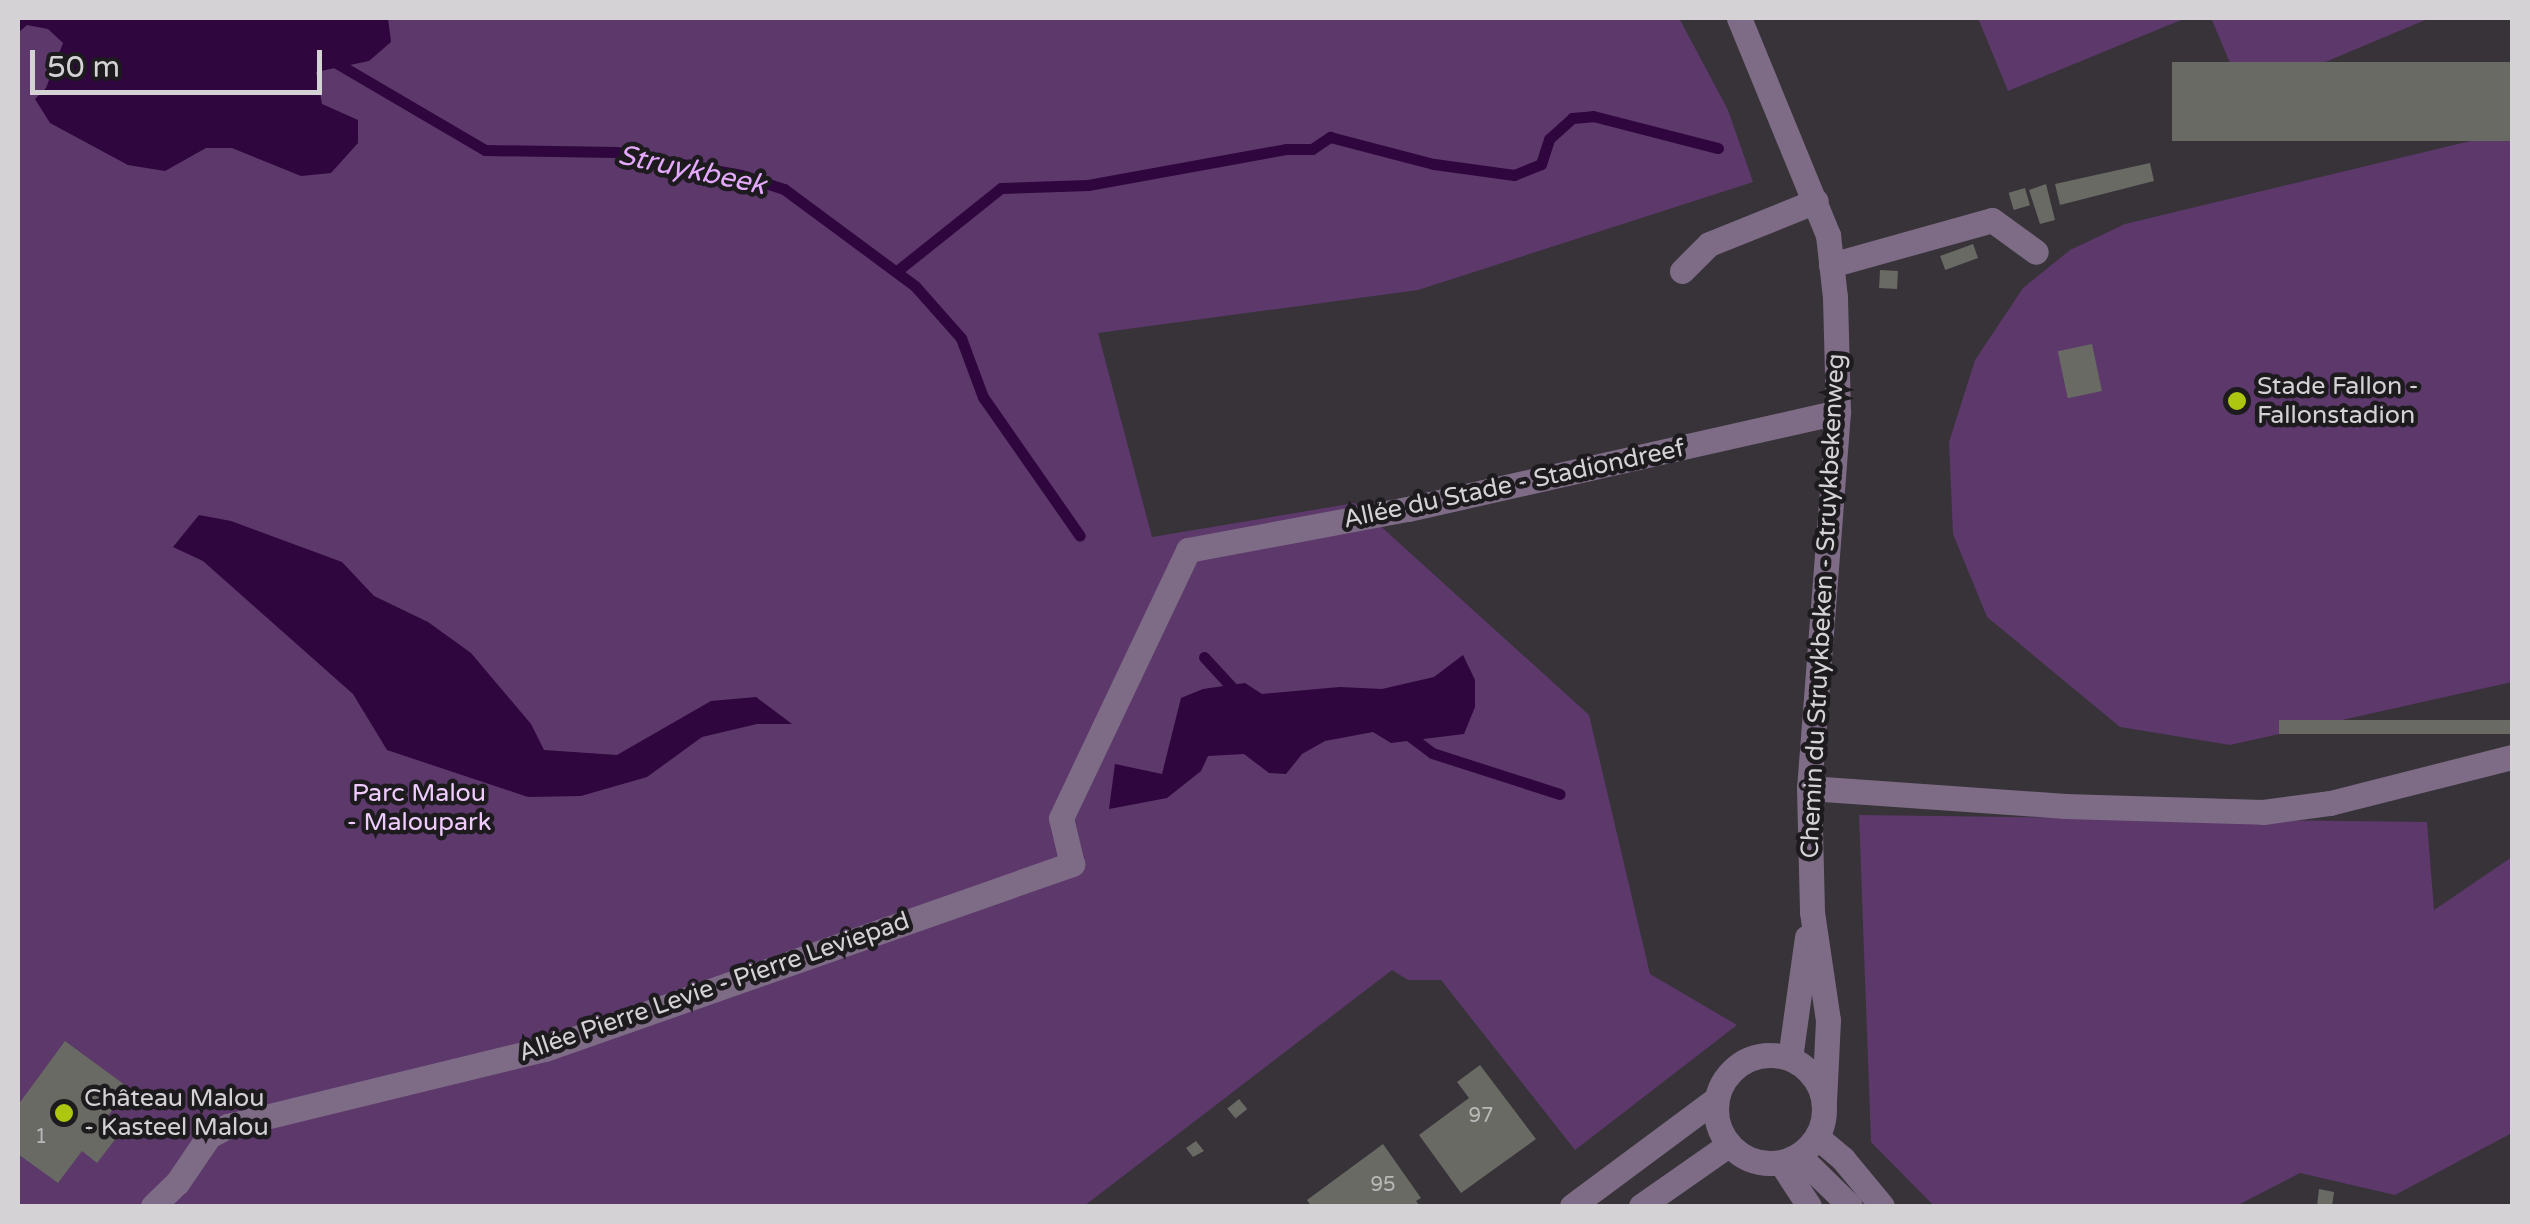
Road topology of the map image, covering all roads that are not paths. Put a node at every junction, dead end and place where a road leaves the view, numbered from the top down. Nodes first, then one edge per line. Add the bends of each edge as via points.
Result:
1 (1738, 18) edge
2 (1816, 201) junction
3 (2036, 252) dead end
4 (1832, 265) junction
5 (1682, 270) dead end
6 (1838, 412) junction
7 (2512, 756) edge
8 (1810, 788) junction
9 (1072, 864) joint
10 (1812, 912) junction
11 (1790, 1058) junction
12 (1716, 1098) junction
13 (1824, 1100) junction
14 (1728, 1145) junction
15 (1799, 1152) junction
16 (152, 1206) edge
17 (1572, 1206) edge
18 (1641, 1206) edge
19 (1808, 1206) edge
20 (1850, 1206) edge
21 (1882, 1206) edge

1 - 2 street, Chemin du Struykbeken - Struykbekenweg
2 - 4 street, Chemin du Struykbeken - Struykbekenweg
2 - 5 street via 1710,244
3 - 4 street via 1992,220
4 - 6 street, Chemin du Struykbeken - Struykbekenweg
6 - 8 street, Chemin du Struykbeken - Struykbekenweg
6 - 9 street, Allée du Stade - Stadiondreef via 1408,509 1188,550 1061,818
7 - 8 street via 2330,803 2263,812
8 - 10 street, Chemin du Struykbeken - Struykbekenweg
9 - 16 street, Allée Pierre Levie - Pierre Leviepad via 545,1049 228,1126 208,1136 177,1183
10 - 11 street, Chemin du Struykbeken - Struykbekenweg
10 - 13 street, Chemin du Struykbeken - Struykbekenweg via 1828,1020
11 - 12 street via 1766,1054 1743,1062
11 - 13 street via 1806,1068
12 - 14 street via 1717,1124
12 - 17 street
13 - 15 street
14 - 15 street via 1743,1158
14 - 18 street
15 - 19 street
15 - 20 street
15 - 21 street via 1843,1159

